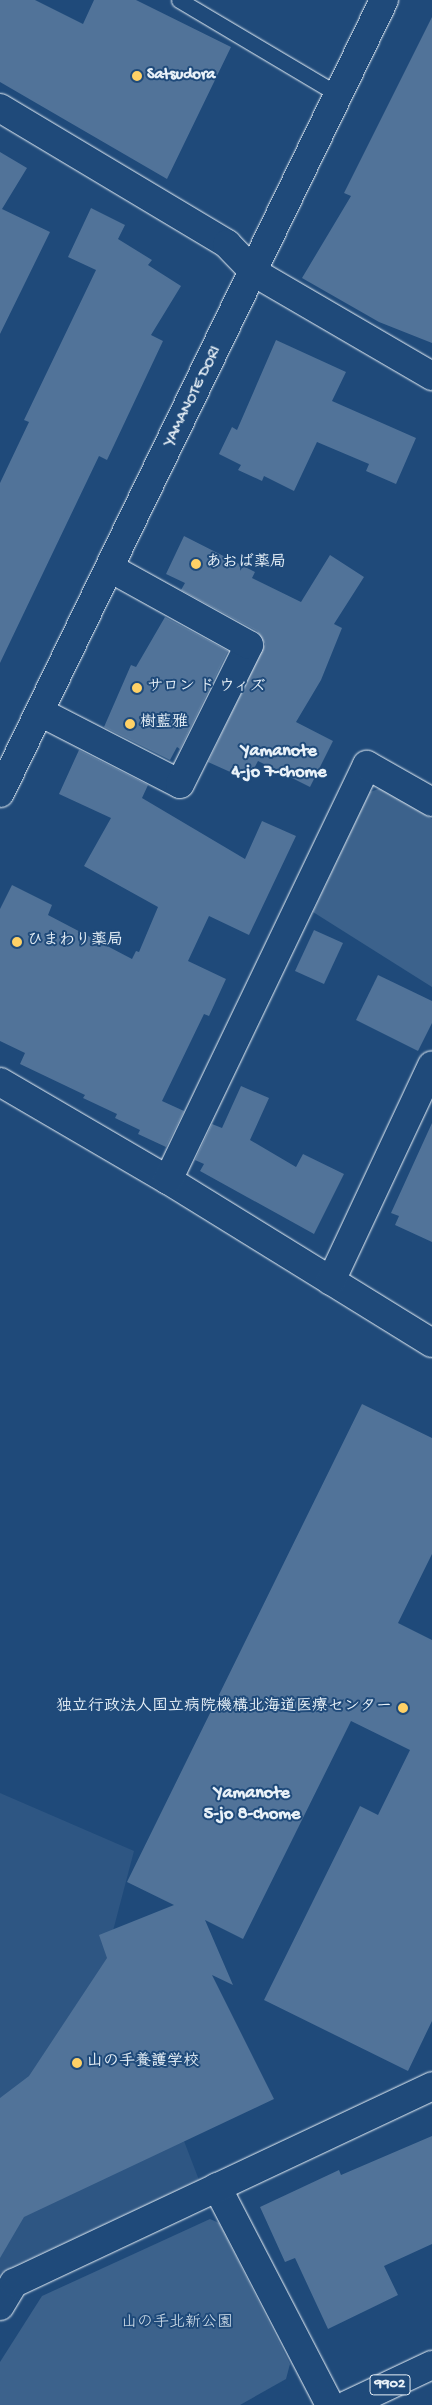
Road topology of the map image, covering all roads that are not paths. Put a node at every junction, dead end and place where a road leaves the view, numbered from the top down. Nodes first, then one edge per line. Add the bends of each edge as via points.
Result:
1 (179, 0) edge
2 (384, 0) edge
3 (339, 95) junction
4 (0, 108) edge
5 (255, 273) junction
6 (432, 376) edge
7 (110, 568) junction
8 (40, 712) junction
9 (0, 793) edge
10 (432, 802) edge
11 (432, 1065) edge
12 (0, 1082) edge
13 (168, 1180) junction
14 (331, 1281) junction
15 (432, 1343) edge
16 (432, 2086) edge
17 (218, 2187) junction
18 (0, 2306) edge
19 (432, 2366) edge
20 (330, 2405) edge
21 (347, 2405) edge

1 - 3 lane
2 - 3 street, YAMANOTE DORI
3 - 5 street, YAMANOTE DORI
4 - 5 street via 227,244
5 - 6 street
5 - 7 street, YAMANOTE DORI
7 - 8 street, YAMANOTE DORI
7 - 8 street via 249,645 180,784
8 - 9 street, YAMANOTE DORI
10 - 13 street via 368,766
11 - 14 street
12 - 13 street
13 - 14 street
14 - 15 street
16 - 17 street
17 - 18 street via 14,2283
17 - 20 street
19 - 21 street, 9902

